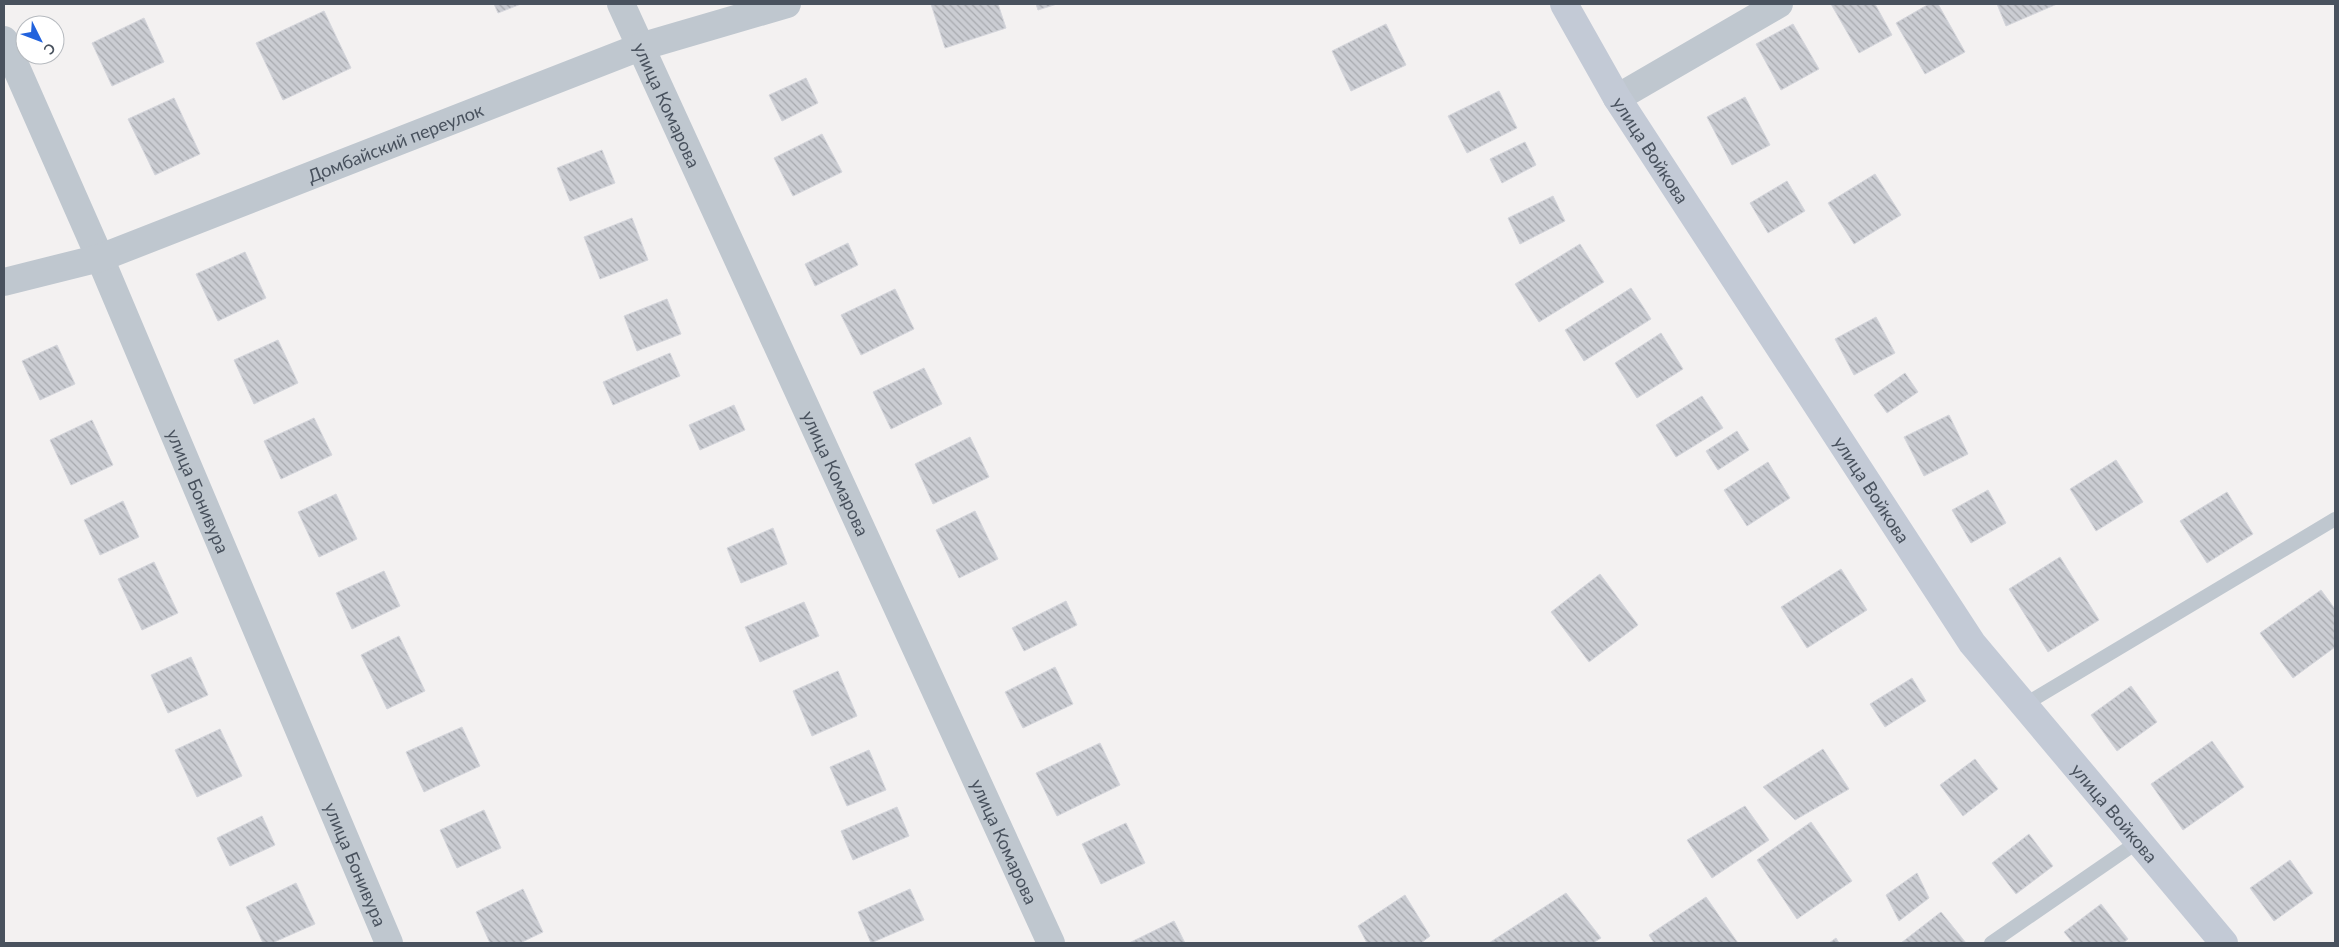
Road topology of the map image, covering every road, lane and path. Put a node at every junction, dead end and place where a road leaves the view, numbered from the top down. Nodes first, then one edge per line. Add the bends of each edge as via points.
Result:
1 (621, 4) edge
2 (787, 4) edge
3 (1564, 4) edge
4 (1780, 4) edge
5 (4, 40) edge
6 (640, 47) junction
7 (1617, 98) junction
8 (100, 258) junction
9 (4, 282) edge
10 (2335, 519) edge
11 (2024, 705) junction
12 (2138, 841) junction
13 (389, 943) edge
14 (1051, 943) edge
15 (1991, 943) edge
16 (2224, 943) edge

1 - 6 street, улица Комарова
2 - 6 street, Домбайский переулок
3 - 7 street, улица Войкова
4 - 7 street
5 - 8 street, улица Бонивура
6 - 8 street, Домбайский переулок
6 - 14 street, улица Комарова
7 - 11 street, улица Войкова via 1972,643
8 - 9 street, Домбайский переулок
8 - 13 street, улица Бонивура
10 - 11 lane
11 - 12 street, улица Войкова
12 - 15 lane
12 - 16 street, улица Войкова

